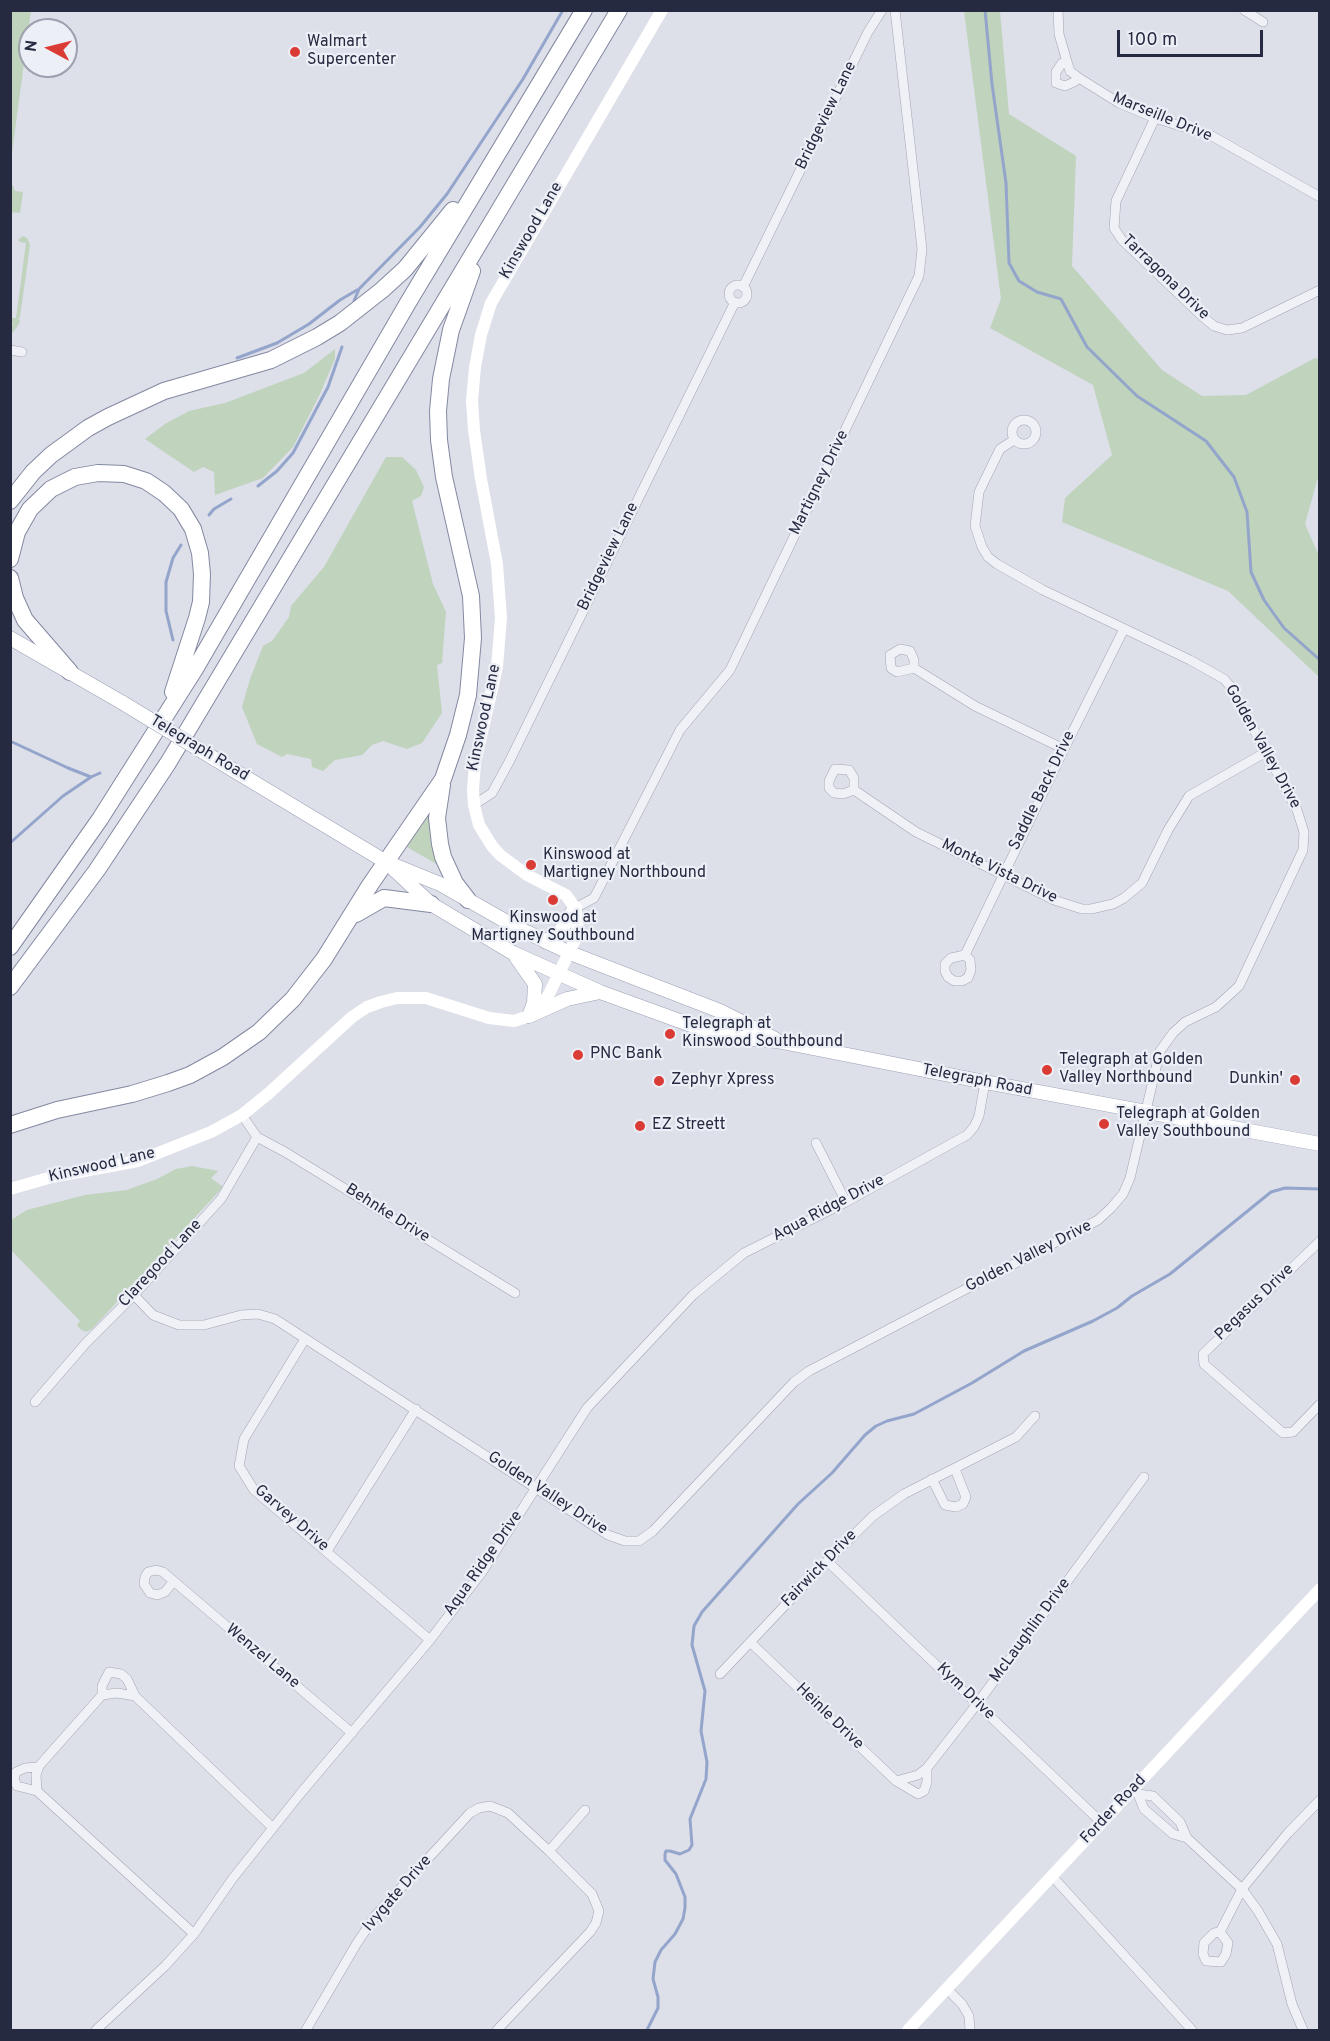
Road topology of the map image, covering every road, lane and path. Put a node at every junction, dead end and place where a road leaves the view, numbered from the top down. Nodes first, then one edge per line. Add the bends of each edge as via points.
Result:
1 (584, 10) edge
2 (619, 10) edge
3 (663, 10) edge
4 (882, 10) edge
5 (895, 10) edge
6 (1058, 10) edge
7 (1244, 10) edge
8 (1263, 22) dead end
9 (1066, 61) junction
10 (1079, 78) junction
11 (1155, 118) junction
12 (490, 166) junction
13 (1320, 197) edge
14 (486, 233) junction
15 (1320, 290) edge
16 (10, 350) edge
17 (22, 352) dead end
18 (1014, 440) dead end
19 (10, 501) edge
20 (10, 559) edge
21 (10, 578) edge
22 (1124, 629) junction
23 (10, 638) edge
24 (914, 668) dead end
25 (70, 672) junction
26 (162, 721) junction
27 (1064, 749) junction
28 (1266, 752) junction
29 (443, 779) junction
30 (854, 790) dead end
31 (474, 805) junction
32 (386, 862) junction
33 (1002, 874) junction
34 (468, 900) junction
35 (431, 904) junction
36 (575, 908) junction
37 (350, 918) junction
38 (546, 942) junction
39 (10, 947) edge
40 (513, 953) junction
41 (570, 953) junction
42 (965, 954) dead end
43 (559, 975) junction
44 (10, 987) edge
45 (600, 992) junction
46 (529, 1016) junction
47 (777, 1041) junction
48 (985, 1083) junction
49 (1147, 1113) junction
50 (242, 1115) junction
51 (10, 1125) edge
52 (257, 1137) junction
53 (816, 1143) dead end
54 (1320, 1144) edge
55 (10, 1188) edge
56 (846, 1202) junction
57 (1320, 1241) edge
58 (515, 1293) dead end
59 (134, 1295) junction
60 (305, 1339) junction
61 (35, 1402) dead end
62 (1320, 1404) edge
63 (416, 1409) junction
64 (1035, 1416) dead end
65 (955, 1469) junction
66 (1144, 1477) dead end
67 (932, 1479) junction
68 (536, 1488) junction
69 (327, 1551) junction
70 (827, 1561) junction
71 (173, 1582) dead end
72 (1320, 1589) edge
73 (430, 1640) junction
74 (750, 1642) junction
75 (720, 1674) dead end
76 (102, 1695) junction
77 (135, 1696) junction
78 (977, 1704) junction
79 (352, 1733) junction
80 (38, 1767) junction
81 (927, 1768) junction
82 (896, 1780) junction
83 (37, 1791) junction
84 (1136, 1792) junction
85 (1320, 1800) edge
86 (585, 1810) dead end
87 (1102, 1823) junction
88 (273, 1828) junction
89 (1187, 1838) junction
90 (549, 1851) junction
91 (1052, 1876) junction
92 (1242, 1889) junction
93 (1220, 1932) dead end
94 (194, 1934) junction
95 (947, 1989) junction
96 (98, 2030) edge
97 (306, 2031) edge
98 (497, 2031) edge
99 (908, 2031) edge
100 (970, 2031) edge
101 (1192, 2031) edge
102 (1303, 2031) edge

1 - 12 highway
2 - 14 highway
3 - 31 street, Kinswood Lane via 509,269 491,303 481,335 472,401 474,430 498,570 501,618 497,667 475,763
4 - 31 street, Bridgeview Lane via 743,287 730,291 735,302 509,762 492,793
5 - 36 street, Martigney Drive via 922,249 919,276 730,670 680,730 594,898
6 - 9 street
7 - 8 street
9 - 10 street, Marseille Drive
9 - 10 street via 1056,72 1056,83 1065,86
10 - 11 street, Marseille Drive via 1119,104
11 - 13 street, Marseille Drive via 1212,136
11 - 15 street, Tarragona Drive via 1116,201 1114,228 1122,240 1203,317 1227,330 1242,328
12 - 19 highway via 405,269 340,323 271,360 164,391 108,417 51,455
12 - 26 highway
14 - 29 highway via 451,330 440,395 441,459 471,597 473,638 468,695
14 - 44 highway via 152,789 67,914
16 - 17 street
18 - 22 street, Golden Valley Drive via 1000,448 979,492 975,526 982,547 988,557 1024,580
20 - 26 highway via 17,532 30,509 51,489 75,477 124,474 146,481 174,501 197,542 202,587 192,636
21 - 25 highway via 25,620
22 - 27 street, Saddle Back Drive
22 - 28 street, Golden Valley Drive via 1224,679
23 - 25 main road, Telegraph Road
24 - 27 street via 975,706
25 - 32 main road, Telegraph Road, bridge
26 - 39 highway via 71,863
27 - 33 street, Saddle Back Drive
28 - 33 street, Monte Vista Drive via 1189,796 1142,883 1113,904 1082,909
28 - 49 street, Golden Valley Drive via 1302,820 1303,850 1239,986 1216,1006 1185,1022 1160,1051
29 - 32 highway
29 - 34 highway via 437,818 440,844 455,883
30 - 33 street, Monte Vista Drive via 916,832
31 - 36 street, Kinswood Lane via 479,825 500,855 527,875 566,895
32 - 34 main road, Telegraph Road
32 - 35 main road, Telegraph Road
32 - 37 highway
33 - 42 street, Saddle Back Drive
34 - 38 main road, Telegraph Road
35 - 37 highway via 384,898
35 - 40 main road, Telegraph Road
36 - 38 main road via 561,930
36 - 41 street via 578,928
37 - 51 highway via 292,999 259,1032 223,1057 149,1090 57,1110
38 - 41 main road, Telegraph Road
40 - 43 main road, Telegraph Road
40 - 46 main road via 536,984
41 - 43 street
41 - 47 main road, Telegraph Road via 720,1011
43 - 45 main road, Telegraph Road
43 - 46 street via 543,1003
45 - 46 main road via 567,999
45 - 47 main road, Telegraph Road via 712,1033
46 - 50 street, Kinswood Lane via 503,1021 426,998 381,1002 352,1017
47 - 48 main road, Telegraph Road
48 - 49 main road, Telegraph Road
48 - 56 street, Aqua Ridge Drive via 979,1116 967,1135
49 - 54 main road, Telegraph Road
49 - 68 street, Golden Valley Drive via 1123,1194 1098,1220 809,1371 639,1541 608,1535
50 - 52 street
50 - 55 street, Kinswood Lane via 202,1136 138,1161
52 - 58 street, Behnke Drive
52 - 59 street, Claregood Lane via 221,1199
53 - 56 street
56 - 68 street, Aqua Ridge Drive via 744,1252 693,1295 587,1408
57 - 62 street, Pegasus Drive via 1203,1353 1204,1364 1282,1433 1293,1432
59 - 60 street, Golden Valley Drive via 153,1316 169,1323 204,1325 258,1314 275,1319
59 - 61 street, Claregood Lane
60 - 63 street, Golden Valley Drive
60 - 69 street, Garvey Drive via 244,1439 239,1466 254,1490
63 - 68 street, Golden Valley Drive
63 - 69 street
64 - 65 street, Fairwick Drive via 1016,1437
65 - 67 street, Fairwick Drive
65 - 67 street via 966,1497 963,1504 945,1505
66 - 78 street, McLaughlin Drive
67 - 70 street, Fairwick Drive via 873,1516
68 - 73 street, Aqua Ridge Drive via 482,1572
69 - 73 street, Garvey Drive
70 - 74 street, Fairwick Drive
70 - 78 street, Kym Drive
71 - 79 street, Wenzel Lane
72 - 84 street, Forder Road
73 - 79 street, Aqua Ridge Drive
74 - 75 street, Fairwick Drive
74 - 82 street, Heinle Drive
76 - 77 street
76 - 77 street via 109,1672 127,1679
76 - 80 street
77 - 88 street
78 - 81 street, McLaughlin Drive
78 - 87 street, Kym Drive
79 - 88 street, Aqua Ridge Drive
80 - 83 street
80 - 83 street via 16,1772 14,1779 17,1786
81 - 82 street, McLaughlin Drive via 918,1775
81 - 82 street, Heinle Drive via 924,1791 918,1794
83 - 94 street
84 - 87 street, Forder Road
84 - 89 street via 1144,1809 1173,1834
84 - 89 street via 1153,1796 1180,1822
85 - 92 street
86 - 90 street
87 - 91 street, Forder Road
88 - 94 street, Aqua Ridge Drive
89 - 92 street
90 - 97 street, Ivygate Drive via 508,1813 489,1806 470,1813 376,1915
90 - 98 street via 592,1894 598,1911 596,1923
91 - 95 street, Forder Road
91 - 101 street
92 - 93 street
92 - 102 street via 1277,1944
94 - 96 street, Aqua Ridge Drive
95 - 99 street, Forder Road
95 - 100 street via 969,2016

